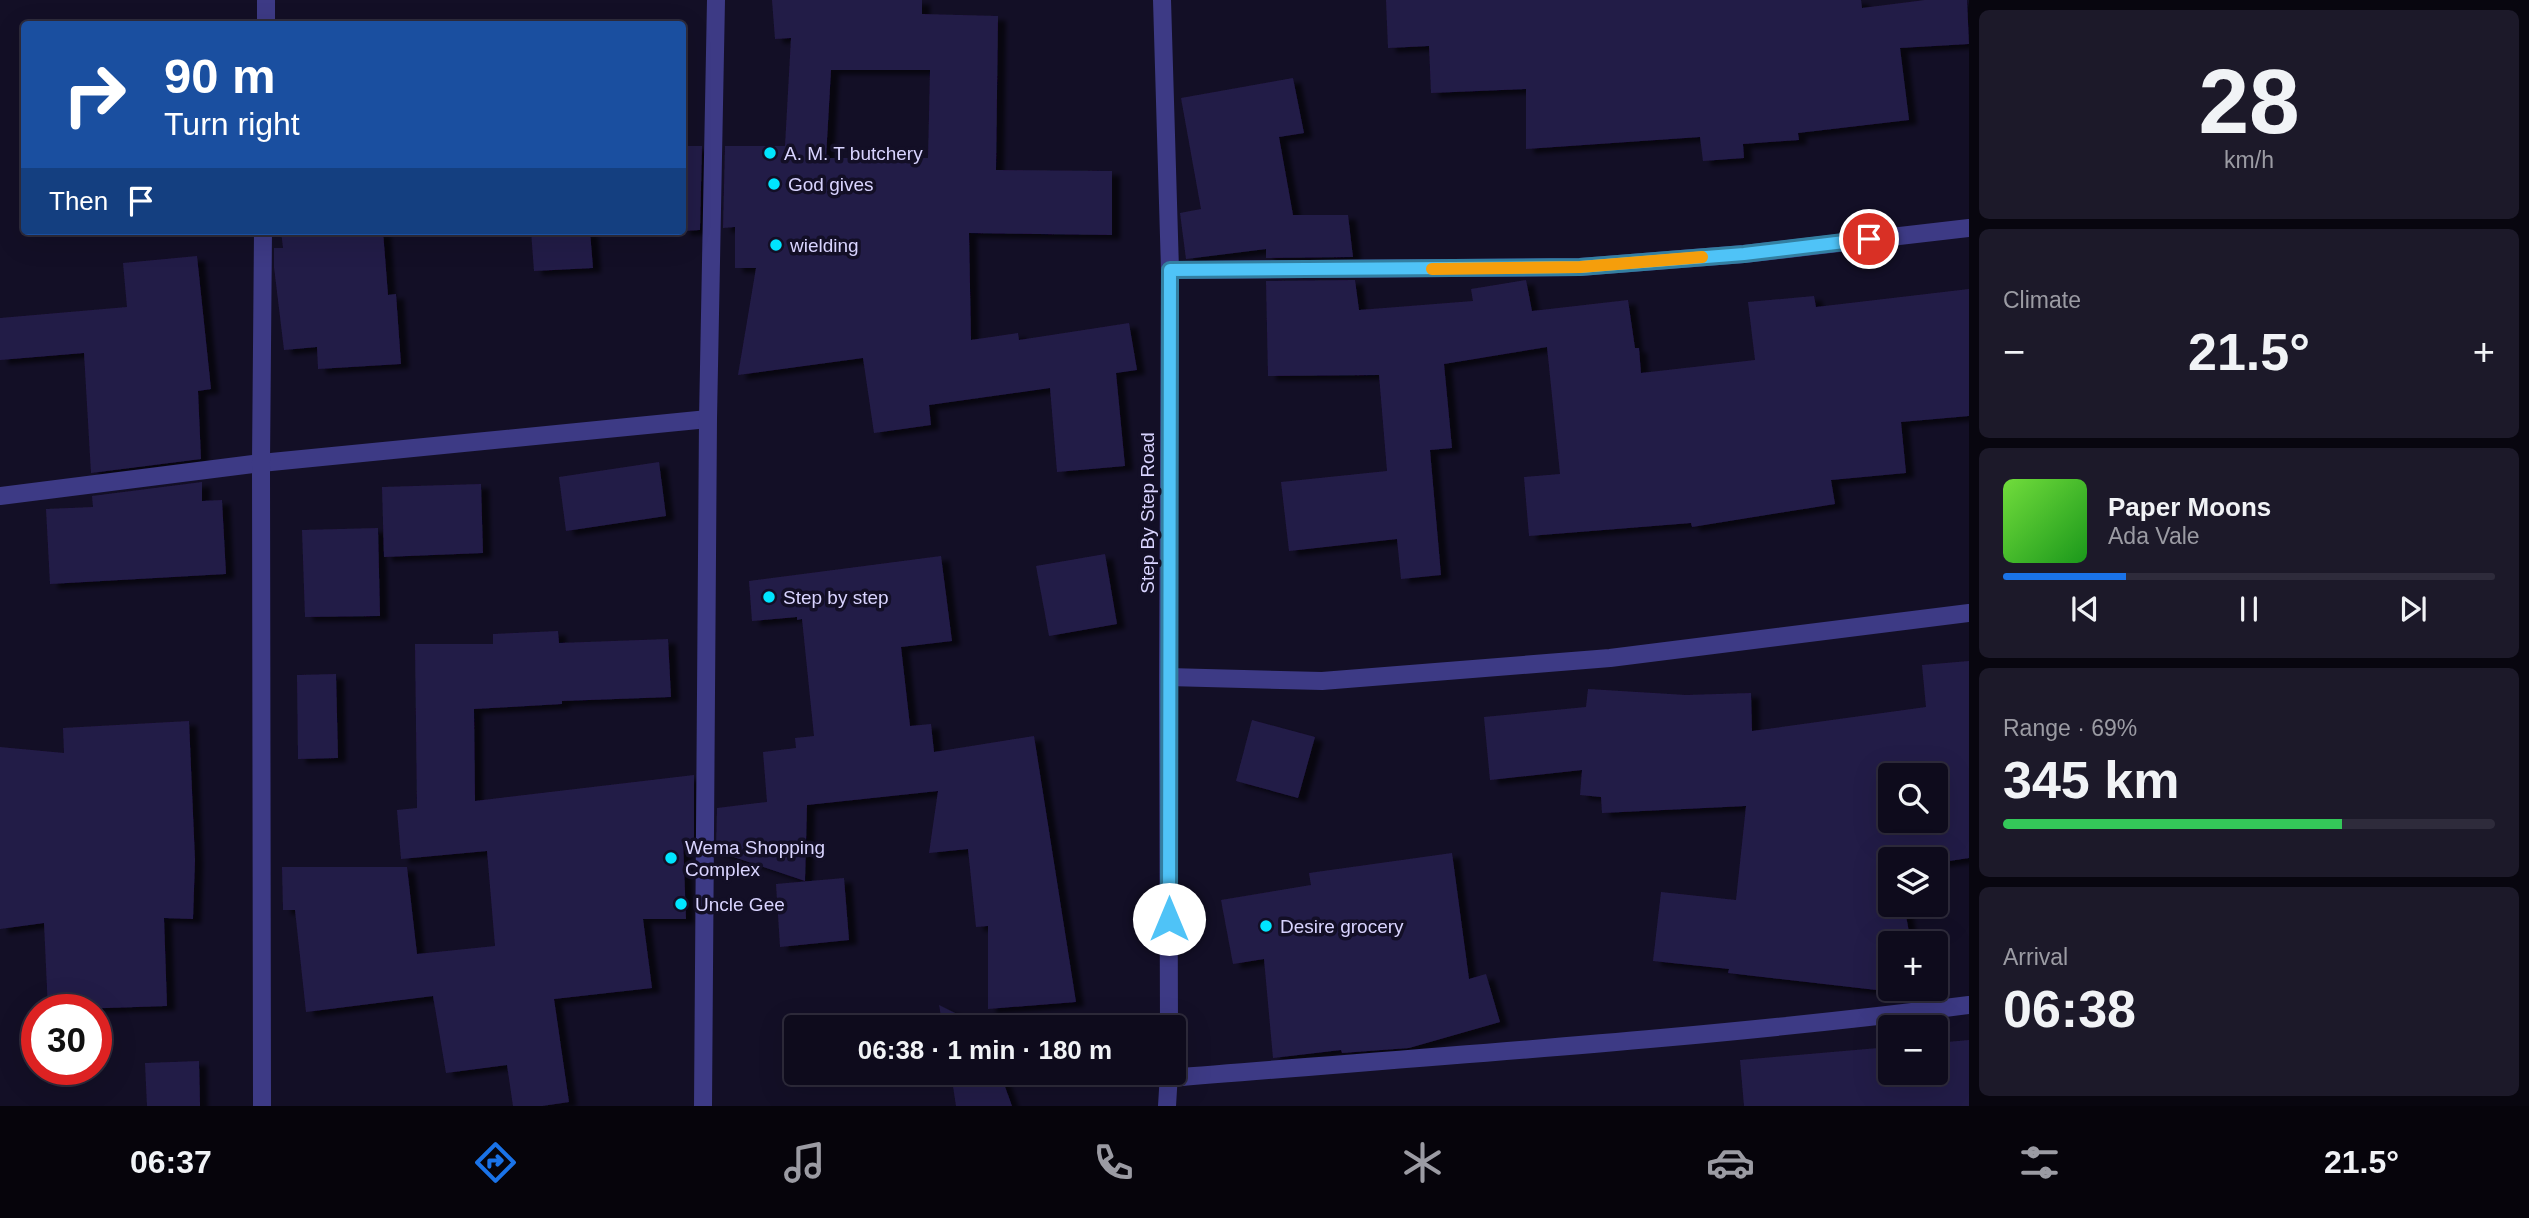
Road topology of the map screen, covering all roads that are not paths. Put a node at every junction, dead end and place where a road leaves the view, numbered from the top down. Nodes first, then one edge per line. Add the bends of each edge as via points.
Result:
1 (266, 0) edge
2 (716, 0) edge
3 (1162, 0) edge
4 (266, 21) edge
5 (1969, 228) edge
6 (264, 235) edge
7 (1170, 270) junction
8 (708, 419) junction
9 (261, 463) junction
10 (0, 496) edge
11 (1969, 613) edge
12 (1168, 677) junction
13 (1969, 1005) edge
14 (1169, 1015) edge
15 (1186, 1074) edge
16 (1168, 1085) edge
17 (262, 1106) edge
18 (703, 1106) edge
19 (1167, 1106) edge

1 - 4 street
2 - 8 street
3 - 7 street, Step By Step Road
5 - 7 street via 1580,267
6 - 9 street
7 - 12 street, Step By Step Road
8 - 9 street
8 - 18 street
9 - 10 street
9 - 17 street
11 - 12 street via 1610,658 1322,681
12 - 14 street, Step By Step Road
13 - 15 street via 1699,1034
16 - 19 street

